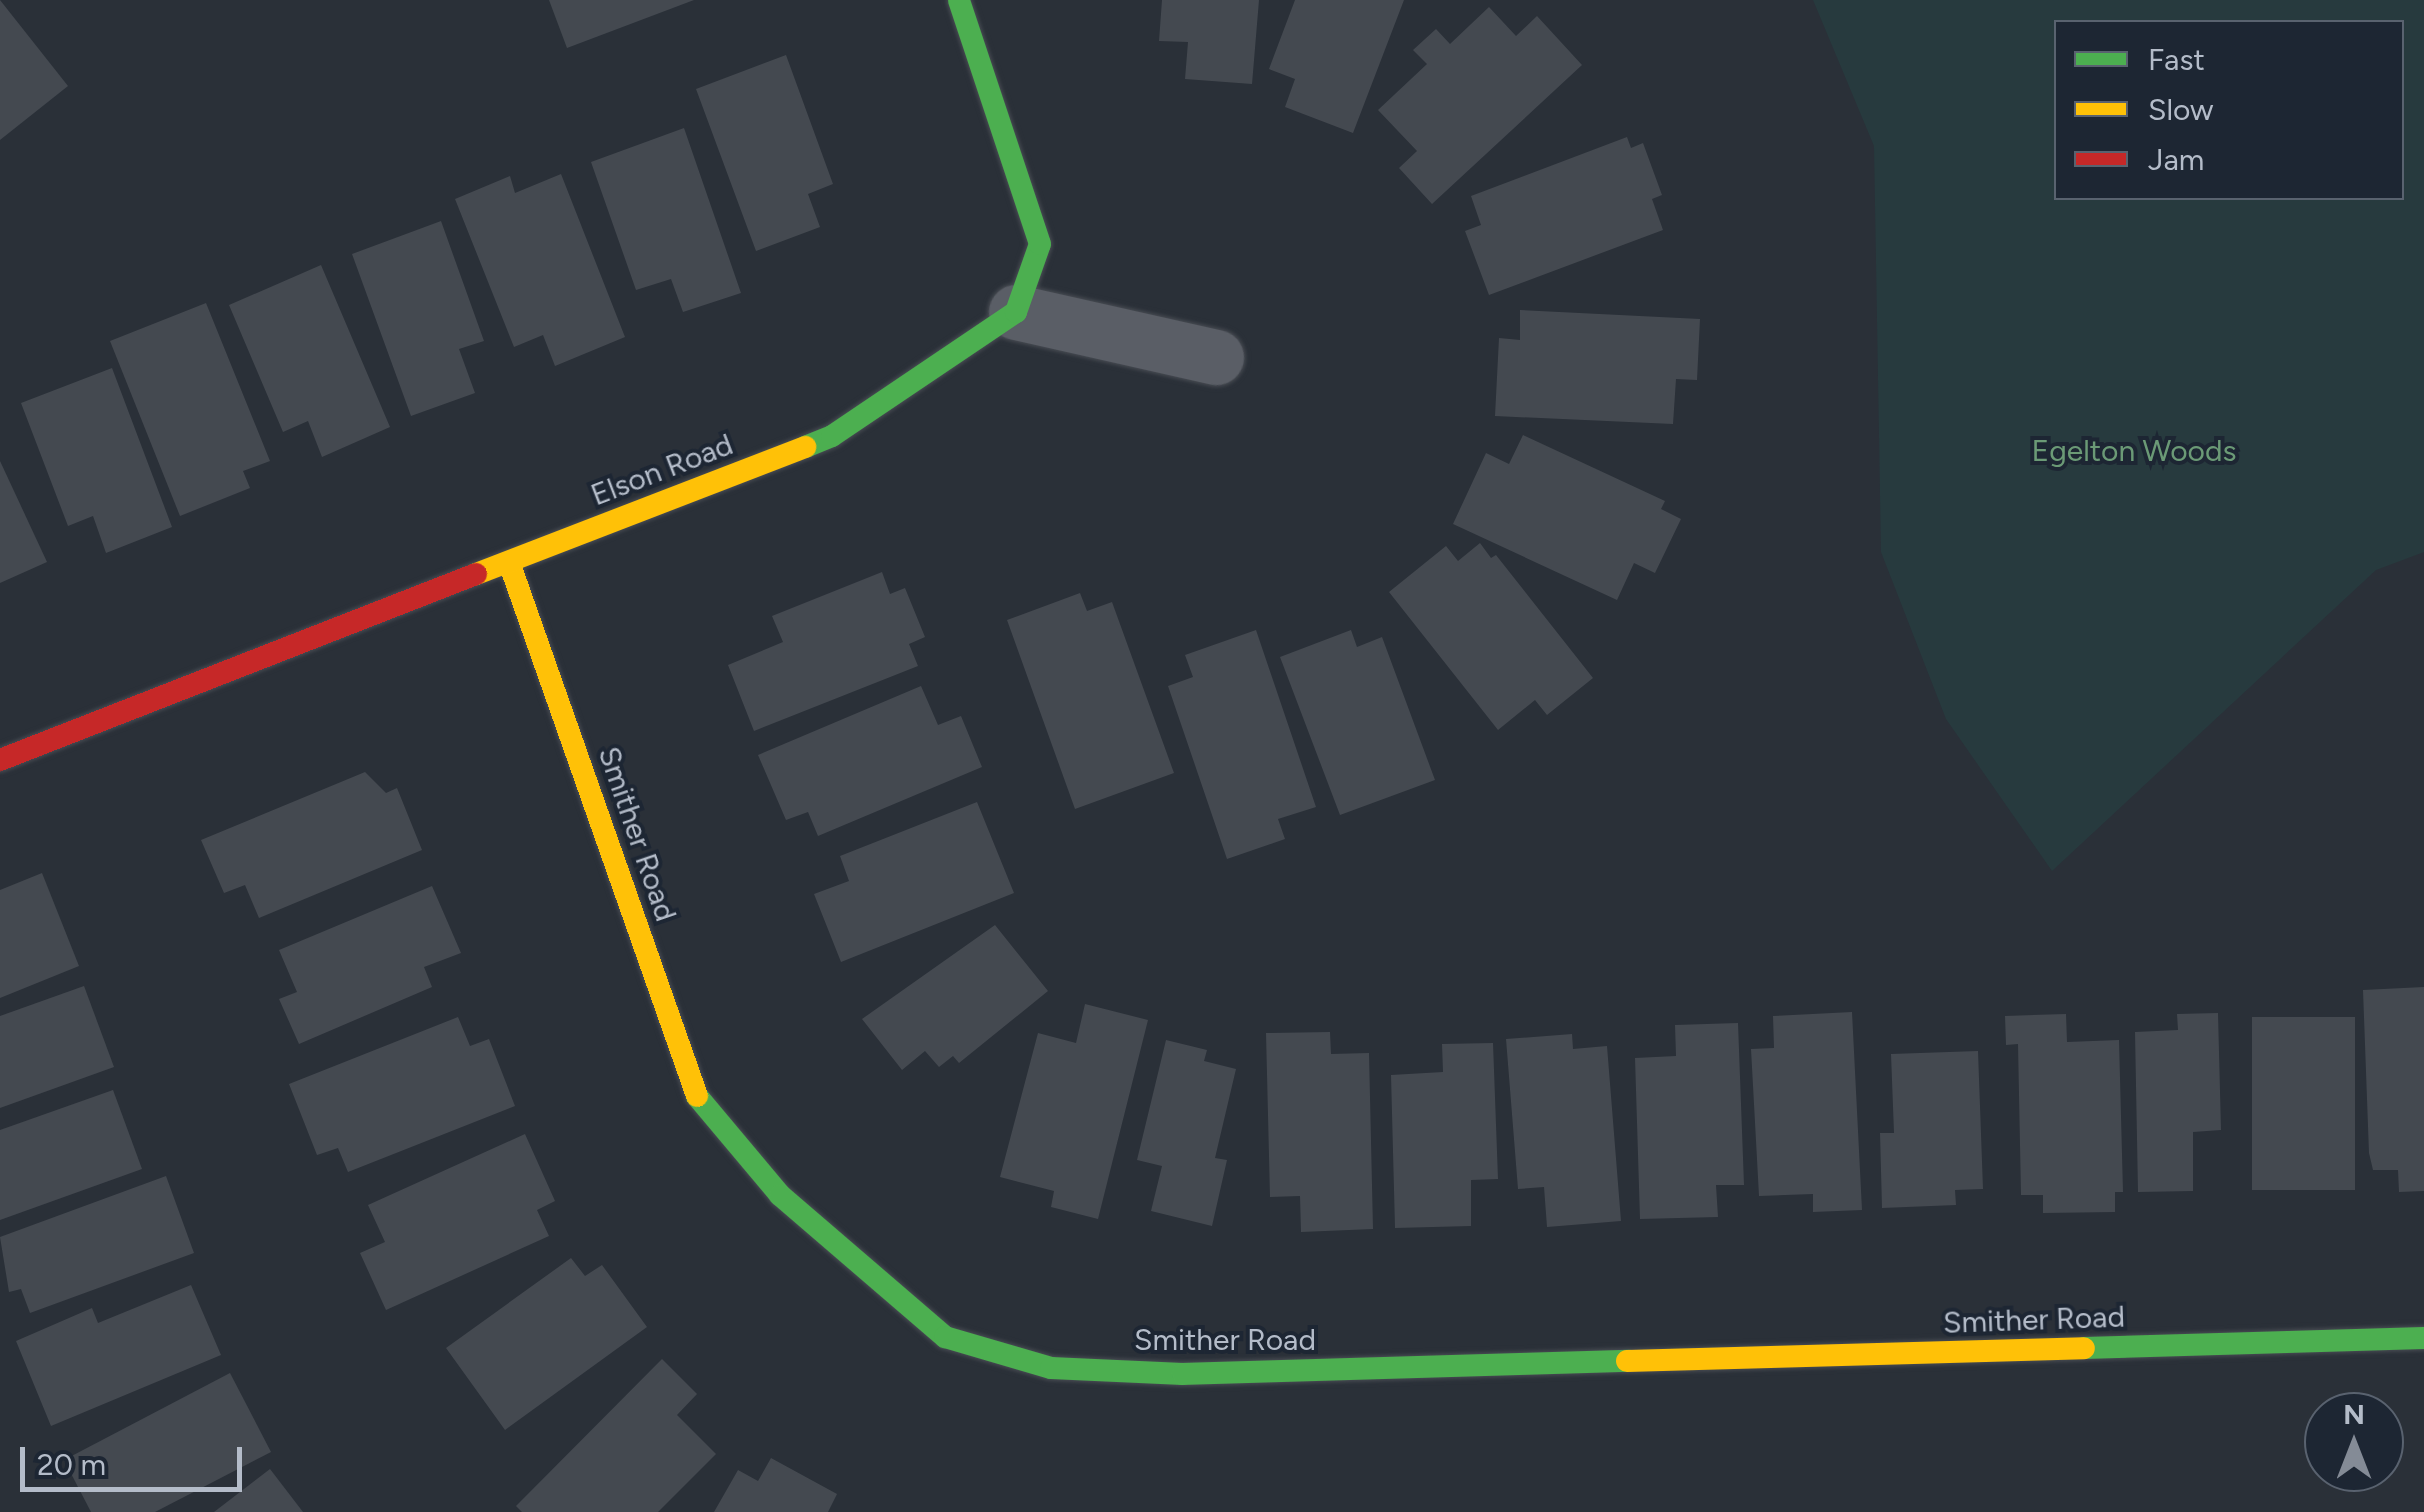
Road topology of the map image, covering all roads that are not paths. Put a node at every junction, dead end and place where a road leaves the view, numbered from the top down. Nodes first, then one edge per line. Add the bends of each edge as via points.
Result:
1 (959, 0) edge
2 (1016, 312) junction
3 (1216, 357) dead end
4 (509, 562) junction
5 (0, 760) edge
6 (2424, 1338) edge

1 - 2 street via 1040,244
2 - 3 street
2 - 4 street, Elson Road via 832,436
4 - 5 street, Elson Road
4 - 6 street, Smither Road via 702,1110 780,1195 945,1337 1050,1368 1183,1374

